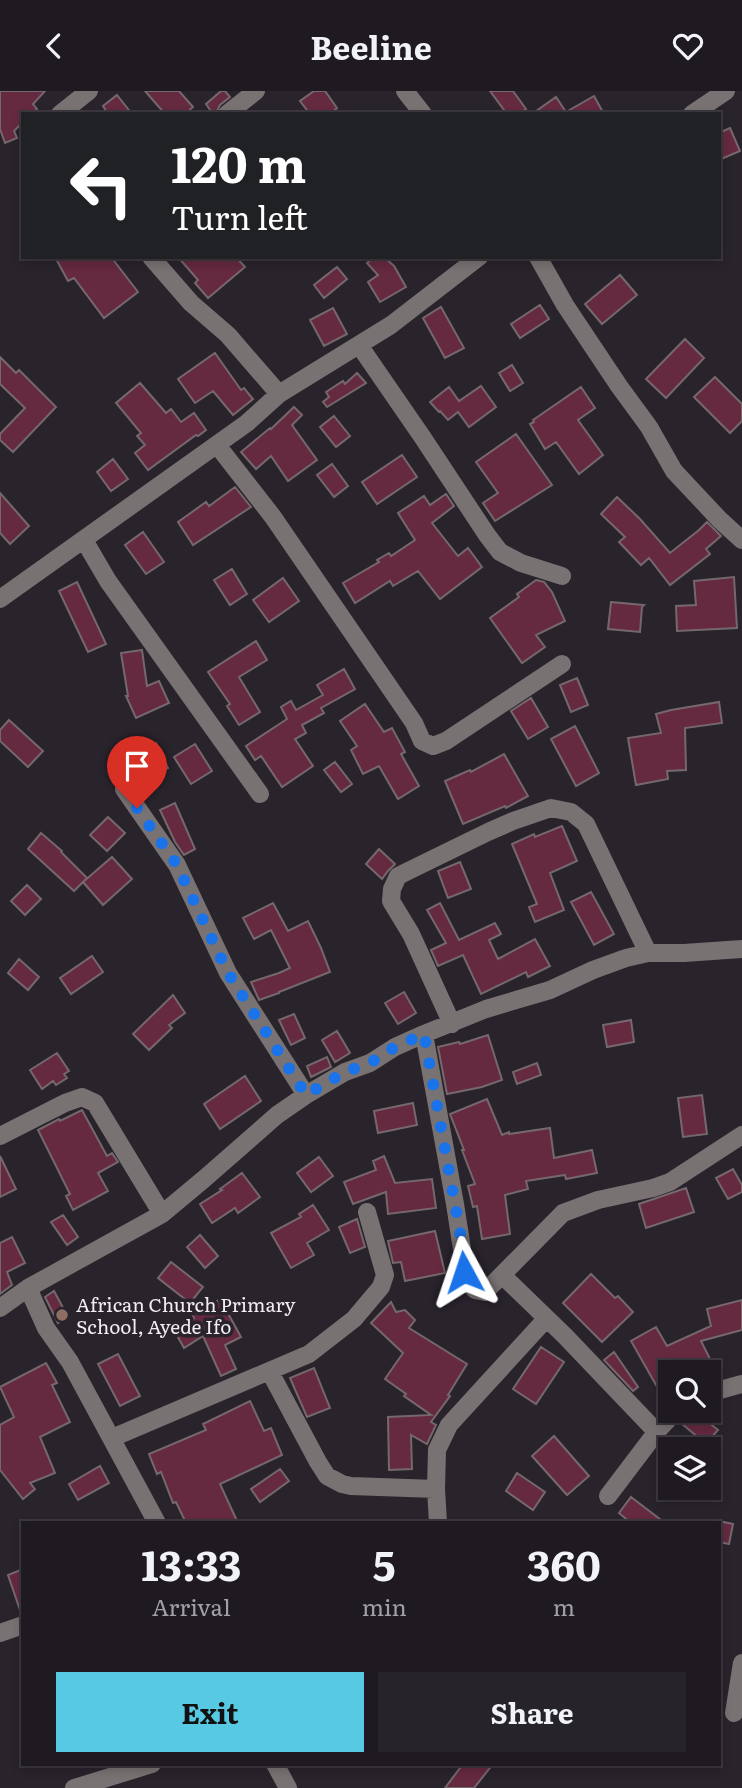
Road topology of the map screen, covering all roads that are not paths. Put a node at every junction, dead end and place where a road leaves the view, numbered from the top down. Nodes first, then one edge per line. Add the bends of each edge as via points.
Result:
1 (89, 91) edge
2 (256, 91) edge
3 (405, 91) edge
4 (726, 91) edge
5 (63, 112) edge
6 (230, 112) edge
7 (421, 112) edge
8 (695, 112) edge
9 (153, 259) edge
10 (476, 259) edge
11 (539, 259) edge
12 (359, 345) junction
13 (279, 394) junction
14 (216, 445) junction
15 (84, 540) junction
16 (742, 540) edge
17 (562, 576) dead end
18 (0, 599) edge
19 (562, 664) dead end
20 (124, 789) dead end
21 (260, 794) dead end
22 (742, 949) edge
23 (648, 953) junction
24 (452, 1024) junction
25 (424, 1034) junction
26 (306, 1095) junction
27 (742, 1135) edge
28 (0, 1136) edge
29 (367, 1212) dead end
30 (162, 1214) junction
31 (502, 1275) junction
32 (28, 1288) junction
33 (0, 1308) edge
34 (546, 1319) junction
35 (270, 1372) junction
36 (742, 1384) edge
37 (721, 1390) edge
38 (665, 1423) edge
39 (658, 1430) junction
40 (112, 1438) junction
41 (436, 1489) junction
42 (608, 1496) dead end
43 (156, 1521) edge
44 (438, 1521) edge
45 (21, 1626) edge
46 (0, 1633) edge
47 (742, 1663) edge
48 (732, 1713) edge
49 (146, 1766) edge
50 (276, 1766) edge
51 (74, 1788) edge
52 (288, 1788) edge

1 - 5 street
2 - 6 street
3 - 7 street
4 - 8 street
9 - 13 street
10 - 12 street
11 - 16 street via 674,471
12 - 13 street
12 - 17 street via 500,552
13 - 14 street
14 - 15 street
14 - 19 street via 273,517 422,741 433,747 446,741
15 - 18 street
15 - 21 street via 108,581
20 - 26 street via 177,865 228,973
22 - 23 street
23 - 24 street
23 - 24 street via 586,824 571,812 551,808 513,821 398,876 392,889 391,901
24 - 25 street
25 - 26 street
25 - 31 street via 464,1272 475,1290 485,1292
26 - 30 street
27 - 31 street via 670,1182 563,1213
28 - 30 street via 82,1097 95,1103
29 - 35 street via 385,1275 381,1287 354,1319 309,1355
30 - 32 street
31 - 34 street
32 - 33 street
32 - 40 street via 46,1328
34 - 39 street
34 - 41 street via 449,1425 437,1450
35 - 40 street
35 - 41 street via 327,1476 351,1486
36 - 37 street
38 - 39 street
39 - 42 street
40 - 43 street
41 - 44 street
45 - 46 street
47 - 48 street
49 - 51 street
50 - 52 street

